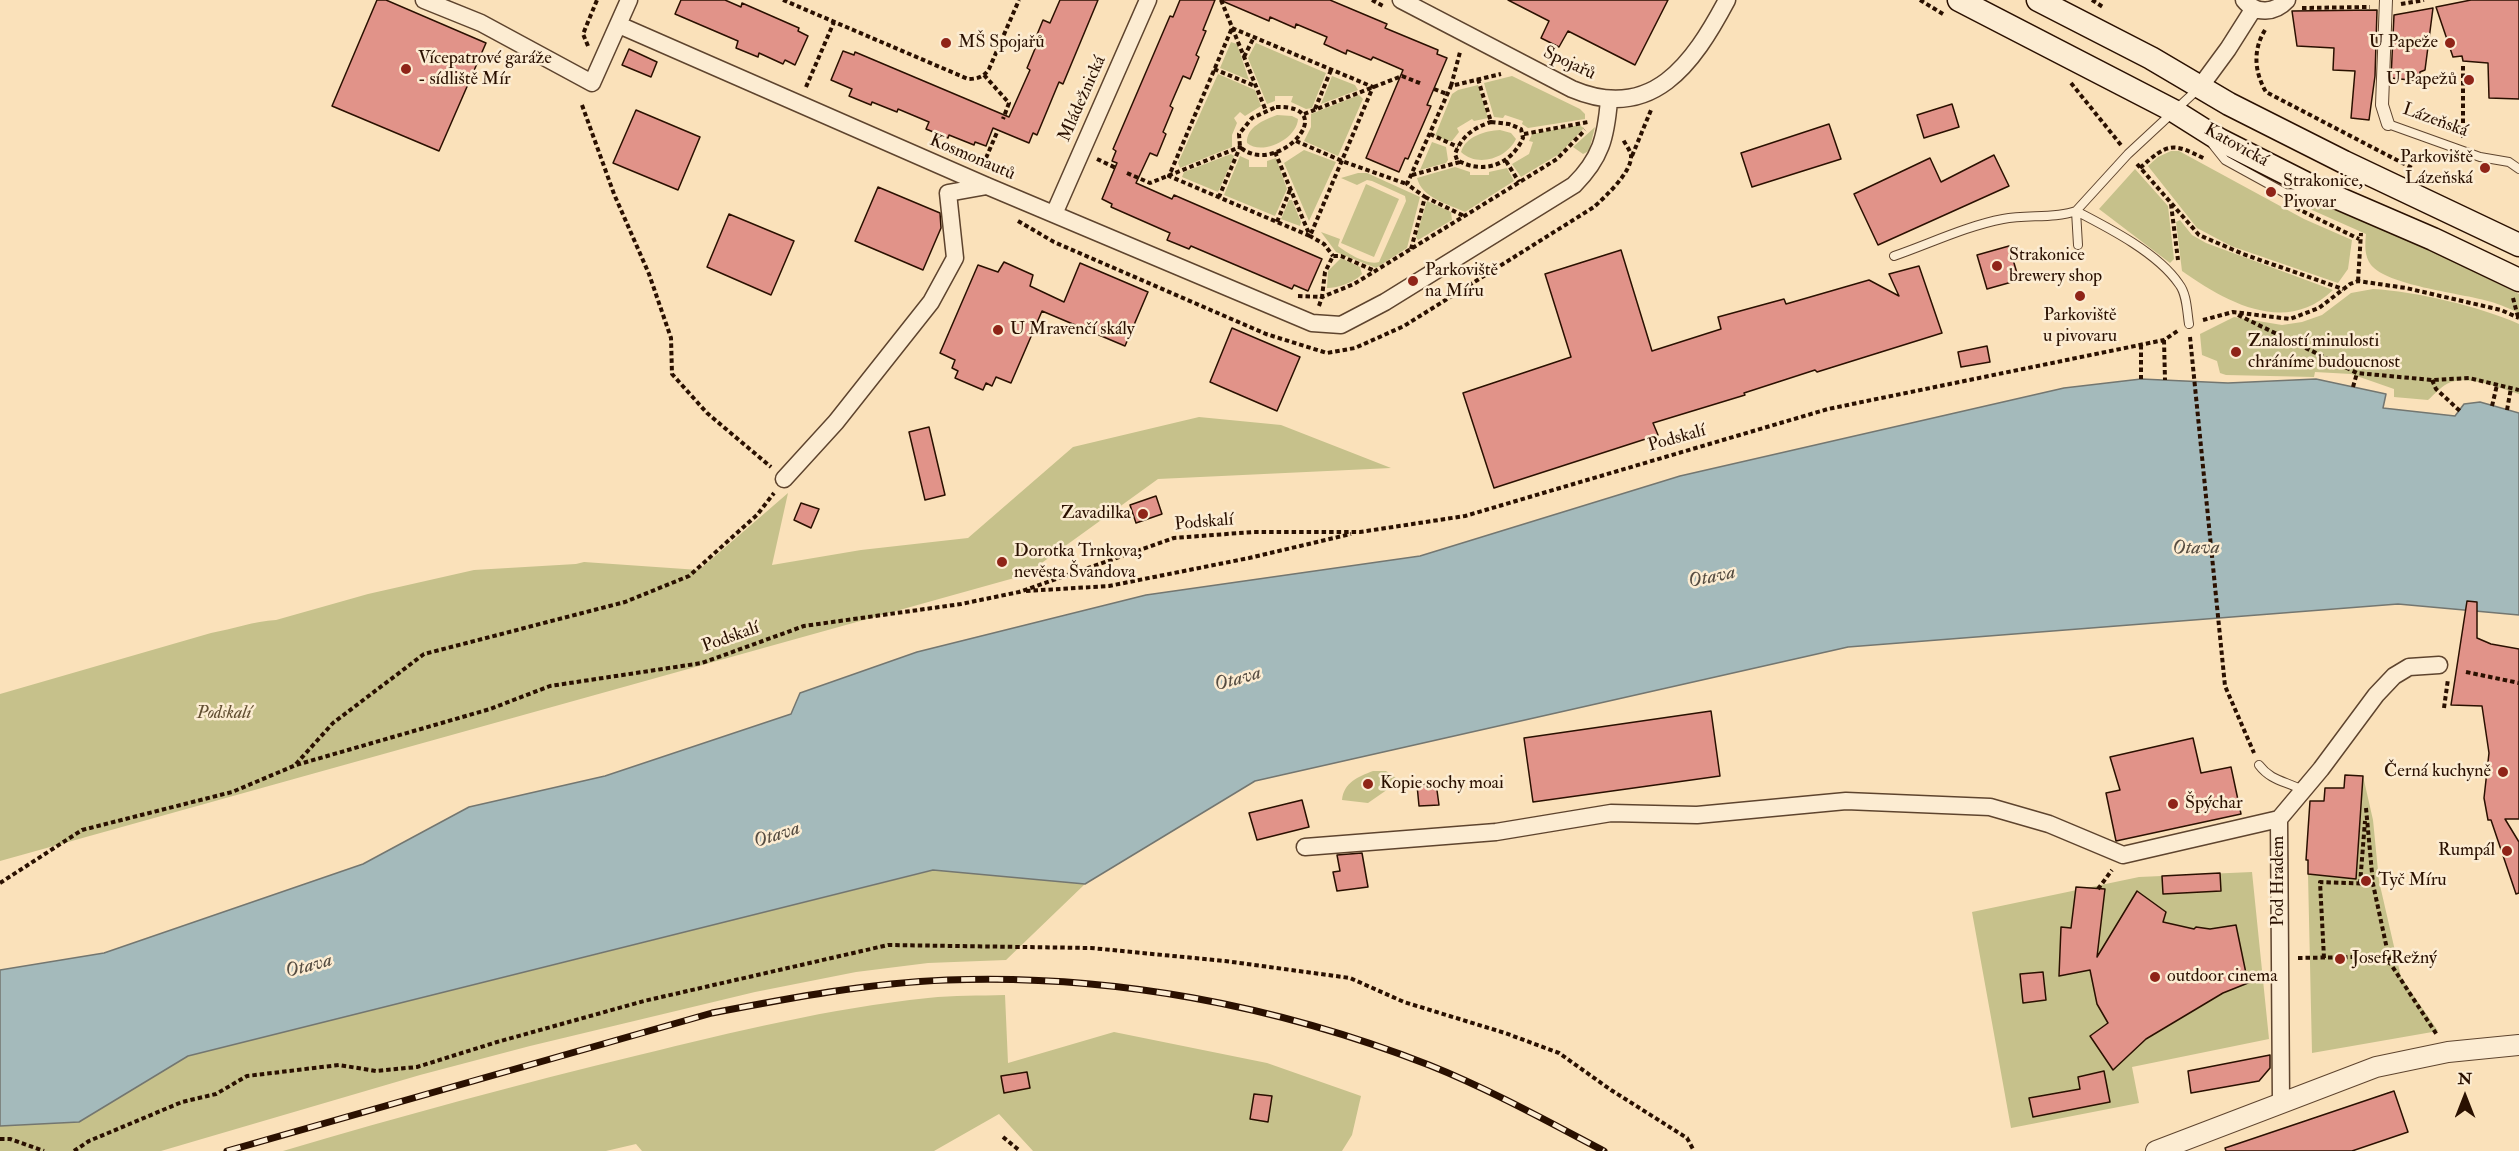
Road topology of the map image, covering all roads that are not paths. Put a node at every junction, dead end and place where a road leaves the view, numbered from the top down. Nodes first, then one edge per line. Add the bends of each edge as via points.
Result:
1 (424, 0) edge
2 (629, 0) edge
3 (1148, 0) edge
4 (1401, 0) edge
5 (1727, 0) edge
6 (2038, 0) edge
7 (2386, 3) edge
8 (2249, 4) edge
9 (2291, 4) edge
10 (1952, 8) edge
11 (619, 25) junction
12 (2200, 87) junction
13 (1609, 100) junction
14 (2174, 111) junction
15 (2388, 124) joint
16 (2519, 169) edge
17 (987, 186) junction
18 (2076, 211) junction
19 (1054, 214) junction
20 (2078, 245) dead end
21 (2519, 245) edge
22 (1894, 256) dead end
23 (2519, 280) edge
24 (2189, 324) road end
25 (784, 479) road end
26 (2444, 666) road end
27 (2259, 765) road end
28 (2302, 790) junction
29 (2279, 819) junction
30 (1305, 846) dead end
31 (2519, 1045) edge
32 (2281, 1102) junction
33 (2156, 1151) edge

1 - 11 street via 481,23 592,83
2 - 11 street
3 - 19 street, Mládežnická
4 - 13 street, Spojařů via 1572,89
5 - 13 street, Spojařů via 1692,58 1675,75 1657,89 1634,98
6 - 12 main road, Katovická
7 - 15 street, Lázeňská via 2382,105
8 - 9 street via 2271,11
8 - 12 street via 2223,57
10 - 14 main road, Katovická
11 - 17 street, Kosmonautů
12 - 14 lane
12 - 21 main road, Katovická via 2344,162
13 - 19 street, Kosmonautů via 1601,149 1574,185 1341,325 1312,323
14 - 18 lane
14 - 23 main road, Katovická via 2330,195
15 - 16 lane, Lázeňská via 2480,157 2509,162
17 - 19 street, Kosmonautů
17 - 25 street via 948,194 955,258 931,302 836,422
18 - 20 lane
18 - 22 lane via 2001,219
18 - 24 lane via 2152,257 2180,284
26 - 28 street, Pod Hradem via 2409,667 2394,676
27 - 28 lane via 2277,781
28 - 29 street, Pod Hradem
29 - 30 street via 2123,855 2049,824 1990,807 1846,801 1697,815 1611,813 1496,832
29 - 32 street, Pod Hradem
31 - 32 street via 2448,1052 2376,1067
32 - 33 street

